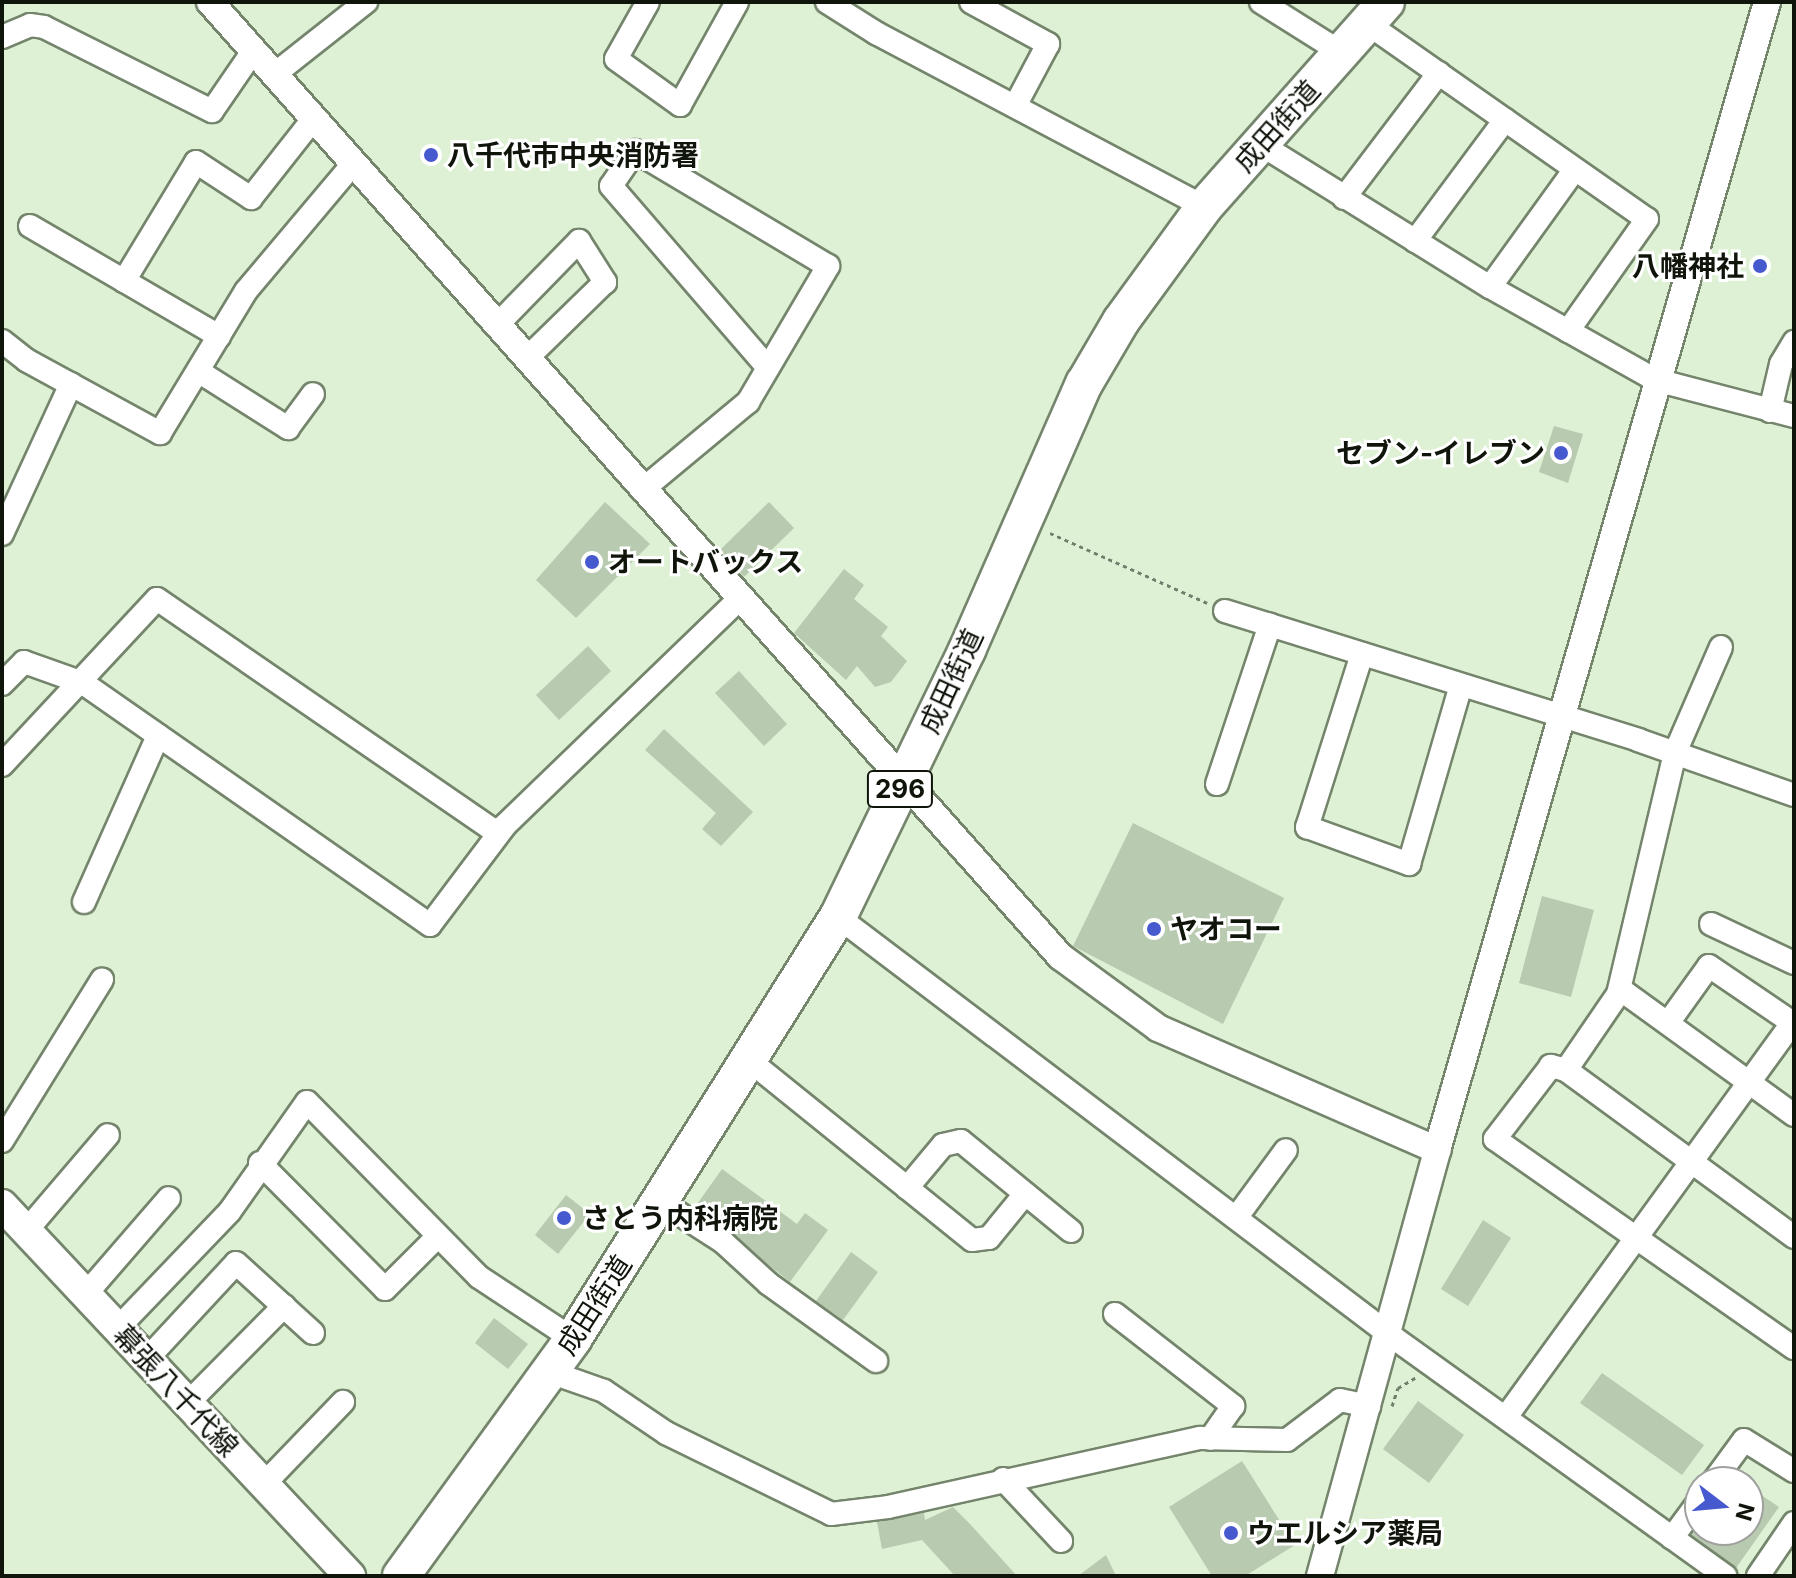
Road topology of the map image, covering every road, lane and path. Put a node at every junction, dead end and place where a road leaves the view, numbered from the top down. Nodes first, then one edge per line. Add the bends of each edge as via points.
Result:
1 (210, 2) edge
2 (366, 2) edge
3 (648, 2) edge
4 (737, 2) edge
5 (827, 2) edge
6 (971, 2) edge
7 (1261, 2) edge
8 (1767, 2) edge
9 (852, 9) edge
10 (1377, 13) edge
11 (2, 37) edge
12 (254, 50) junction
13 (1342, 53) junction
14 (276, 73) junction
15 (1439, 73) junction
16 (1015, 106) junction
17 (314, 118) junction
18 (1505, 120) junction
19 (1260, 144) junction
20 (353, 164) junction
21 (1575, 169) junction
22 (1344, 198) junction
23 (1204, 207) junction
24 (30, 226) dead end
25 (1415, 241) junction
26 (124, 281) junction
27 (1490, 287) junction
28 (496, 326) junction
29 (1568, 331) junction
30 (219, 336) junction
31 (2, 341) edge
32 (1794, 342) edge
33 (526, 359) junction
34 (768, 368) junction
35 (198, 371) junction
36 (1656, 380) junction
37 (71, 384) junction
38 (313, 394) dead end
39 (1770, 411) junction
40 (1794, 416) edge
41 (642, 490) junction
42 (1023, 521) junction
43 (2, 534) edge
44 (739, 599) junction
45 (1225, 611) joint
46 (1270, 625) junction
47 (1721, 647) dead end
48 (1362, 654) junction
49 (83, 683) junction
50 (2, 684) edge
51 (1461, 685) junction
52 (1562, 718) junction
53 (158, 736) junction
54 (1675, 753) junction
55 (2, 765) edge
56 (903, 783) junction
57 (1217, 784) dead end
58 (1793, 792) edge
59 (497, 833) junction
60 (84, 902) dead end
61 (838, 917) junction
62 (1711, 924) dead end
63 (1794, 963) edge
64 (102, 980) dead end
65 (1620, 989) junction
66 (1793, 1022) edge
67 (1668, 1023) junction
68 (750, 1061) junction
69 (1566, 1070) junction
70 (1750, 1082) junction
71 (1794, 1115) edge
72 (108, 1135) dead end
73 (2, 1141) edge
74 (1286, 1150) dead end
75 (1437, 1150) junction
76 (1692, 1161) junction
77 (260, 1163) junction
78 (907, 1188) junction
79 (1025, 1194) junction
80 (169, 1198) dead end
81 (661, 1202) junction
82 (3, 1208) edge
83 (1236, 1218) junction
84 (26, 1231) junction
85 (1071, 1231) dead end
86 (437, 1237) junction
87 (1794, 1237) edge
88 (1636, 1238) junction
89 (85, 1295) junction
90 (284, 1306) junction
91 (1115, 1314) dead end
92 (117, 1329) junction
93 (313, 1333) dead end
94 (1390, 1335) junction
95 (573, 1339) junction
96 (1794, 1348) edge
97 (146, 1360) junction
98 (876, 1361) dead end
99 (550, 1372) junction
100 (1422, 1376) dead end
101 (343, 1402) dead end
102 (187, 1404) junction
103 (1380, 1408) junction
104 (1506, 1417) junction
105 (1210, 1439) junction
106 (1725, 1466) edge
107 (1794, 1471) edge
108 (1003, 1479) junction
109 (264, 1484) junction
110 (1684, 1522) edge
111 (1794, 1523) edge
112 (1672, 1538) junction
113 (1061, 1541) dead end
114 (350, 1576) edge
115 (401, 1576) edge
116 (1320, 1576) edge
117 (1725, 1576) edge
118 (1758, 1576) edge

1 - 12 street
2 - 14 street
3 - 4 street via 616,59 680,105
5 - 9 street
6 - 16 street via 1048,44
7 - 13 street
8 - 36 street
9 - 16 street
10 - 13 highway, 成田街道 / 296
10 - 15 street
11 - 12 street via 30,25 44,27 212,111
12 - 14 street
13 - 19 highway, 成田街道 / 296
14 - 17 street
15 - 18 street
15 - 22 street
16 - 23 street
17 - 20 street
17 - 26 street via 251,198 196,162
18 - 21 street
18 - 25 street
19 - 22 street
19 - 23 highway, 成田街道 / 296
20 - 28 street
20 - 30 street via 246,291
21 - 27 street
21 - 29 street via 1647,219
22 - 25 street
23 - 42 highway, 成田街道 / 296 via 1102,351
24 - 26 street
25 - 27 street
26 - 30 street
27 - 29 street
28 - 33 street
28 - 33 street via 579,241 605,282
29 - 36 street
30 - 35 street
31 - 37 street
32 - 39 street via 1781,364
33 - 41 street
34 - 34 street via 828,266 635,151 611,186
34 - 41 street via 748,402
35 - 37 street via 160,433
35 - 38 street via 288,428
36 - 39 street
36 - 52 street
37 - 43 street
39 - 40 street
41 - 44 street
42 - 45 path
42 - 56 highway, 成田街道 / 296
44 - 56 street
44 - 59 street via 582,743
45 - 46 street
46 - 48 street
46 - 57 street
47 - 54 street
48 - 51 street
48 - 51 street via 1307,827 1409,864
49 - 50 street via 24,662
49 - 53 street
49 - 55 street
49 - 59 street via 157,599
51 - 52 street
52 - 54 street
52 - 75 street
53 - 59 street via 430,925
53 - 60 street
54 - 58 street
54 - 65 street
56 - 61 highway, 成田街道 / 296
56 - 75 street via 1061,957 1115,1001 1220,1059
61 - 68 highway, 成田街道 / 296
61 - 83 street
62 - 63 street
64 - 73 street
65 - 67 street
65 - 69 street
66 - 67 street via 1709,966
66 - 70 street
67 - 70 street
68 - 78 street
68 - 81 highway, 成田街道 / 296
69 - 76 street
69 - 88 street via 1551,1066 1495,1139
70 - 71 street
70 - 76 street
72 - 84 street
74 - 83 street
75 - 94 street
76 - 87 street
76 - 88 street
77 - 86 street via 385,1289
77 - 86 street via 307,1102
77 - 92 street via 230,1211
78 - 79 street via 981,1242
78 - 79 street via 951,1140 961,1141
79 - 85 street
80 - 89 street
81 - 95 highway, 成田街道 / 296
81 - 98 street via 723,1242 769,1284
82 - 84 main road, 幕張八千代線
83 - 94 street
84 - 89 main road, 幕張八千代線
86 - 95 street via 479,1277
88 - 96 street
88 - 104 street
89 - 92 main road, 幕張八千代線
90 - 93 street
90 - 97 street via 236,1263
90 - 102 street
91 - 105 street via 1233,1406
92 - 97 main road, 幕張八千代線
94 - 103 street
94 - 104 street
95 - 99 highway, 成田街道 / 296
97 - 102 main road, 幕張八千代線
99 - 108 street via 604,1391 675,1439 831,1514 888,1507
99 - 115 highway, 成田街道 / 296
100 - 103 path via 1398,1388
101 - 109 street
102 - 109 main road, 幕張八千代線
103 - 105 street via 1340,1400 1287,1440
103 - 116 street
104 - 112 street
105 - 108 street
106 - 107 street via 1744,1440
108 - 113 street
109 - 114 main road, 幕張八千代線
110 - 112 street
111 - 118 street
112 - 117 street

